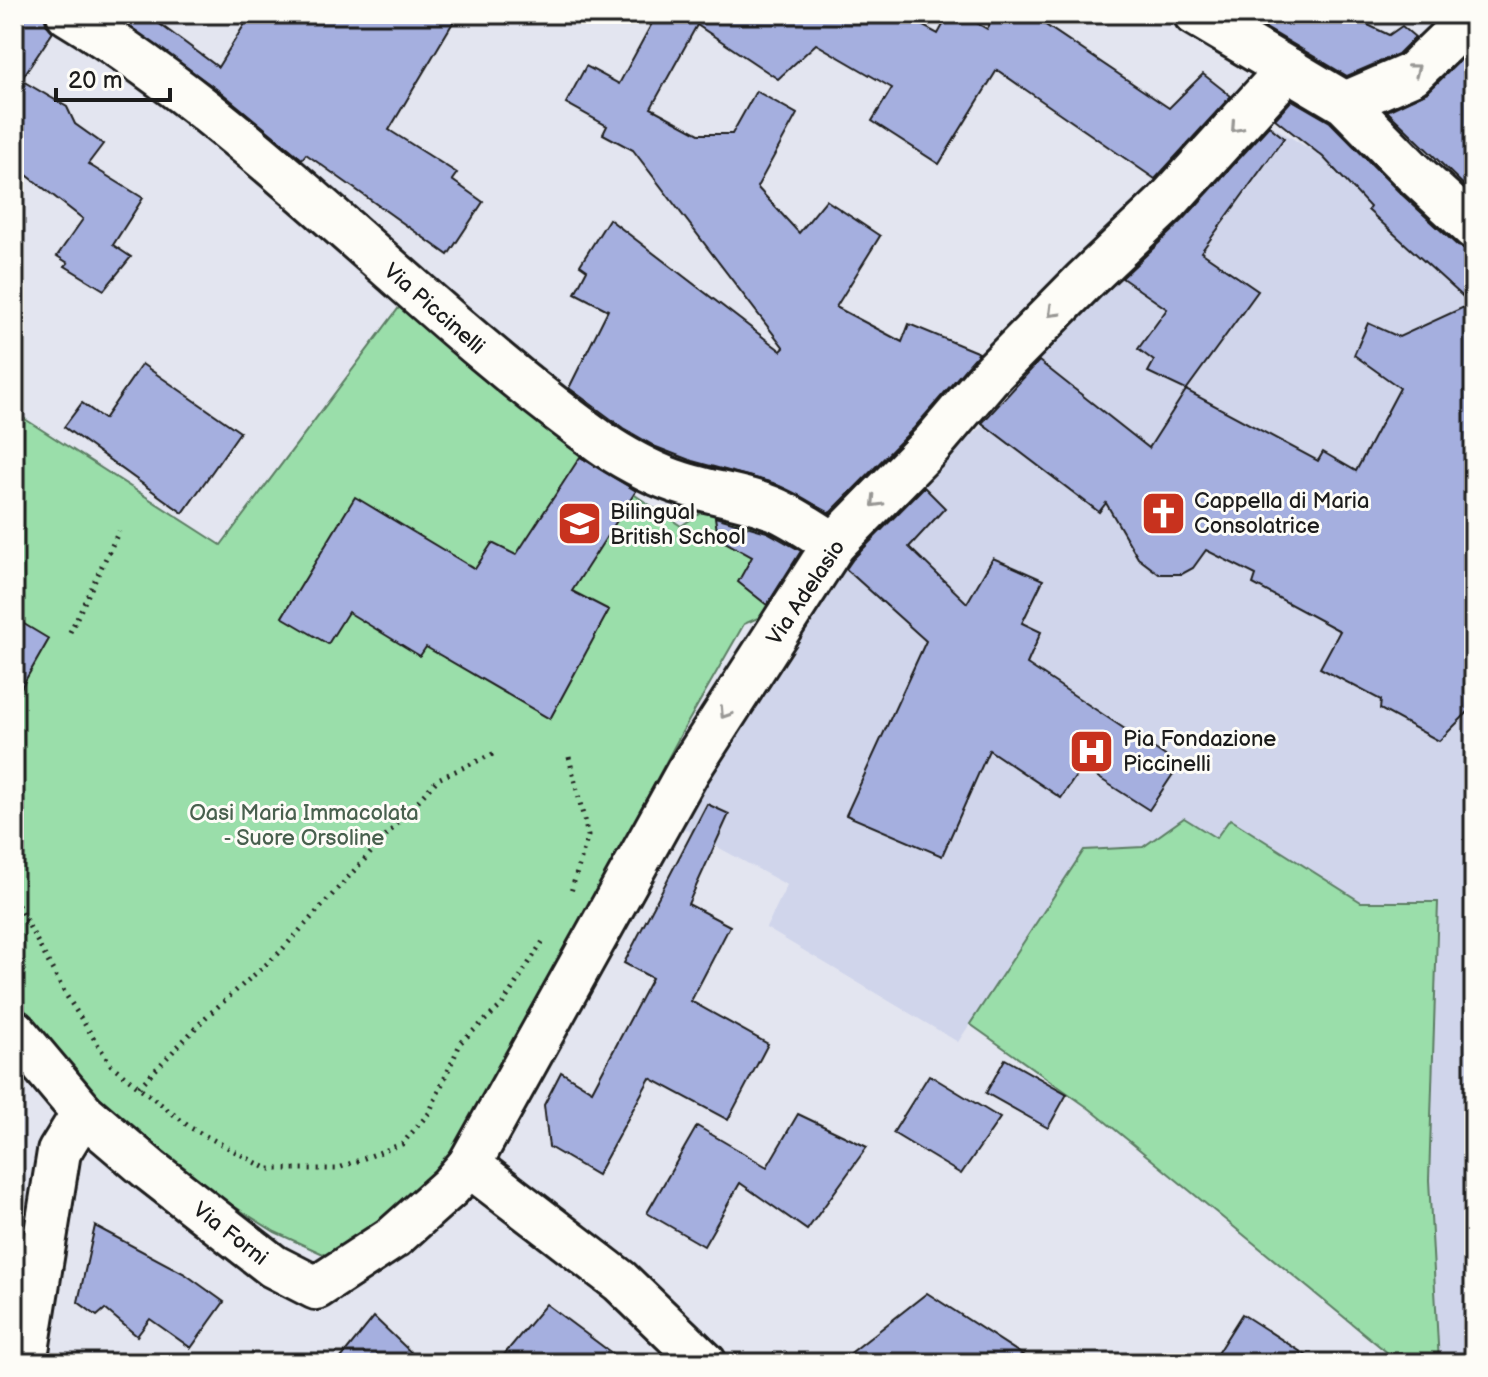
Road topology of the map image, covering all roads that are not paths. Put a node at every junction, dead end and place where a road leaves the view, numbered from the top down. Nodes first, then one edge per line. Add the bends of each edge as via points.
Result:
1 (68, 14) edge
2 (1195, 14) edge
3 (1474, 14) edge
4 (1288, 69) junction
5 (1345, 103) junction
6 (1474, 228) edge
7 (834, 544) junction
8 (14, 1031) edge
9 (83, 1113) junction
10 (469, 1165) junction
11 (25, 1363) edge
12 (705, 1363) edge

1 - 7 street, Via Piccinelli via 182,92 473,343 605,445 672,480 777,510
2 - 4 street
5 -> 3 street via 1412,74
4 - 5 street
4 -> 7 street, Via Adelasio via 1165,204 1000,366
5 - 6 street
7 -> 10 street, Via Adelasio via 688,771
8 - 9 street, Via Forni
9 - 10 street, Via Forni via 273,1266 316,1288 394,1237
9 - 11 street via 59,1152
10 - 12 street via 620,1281

